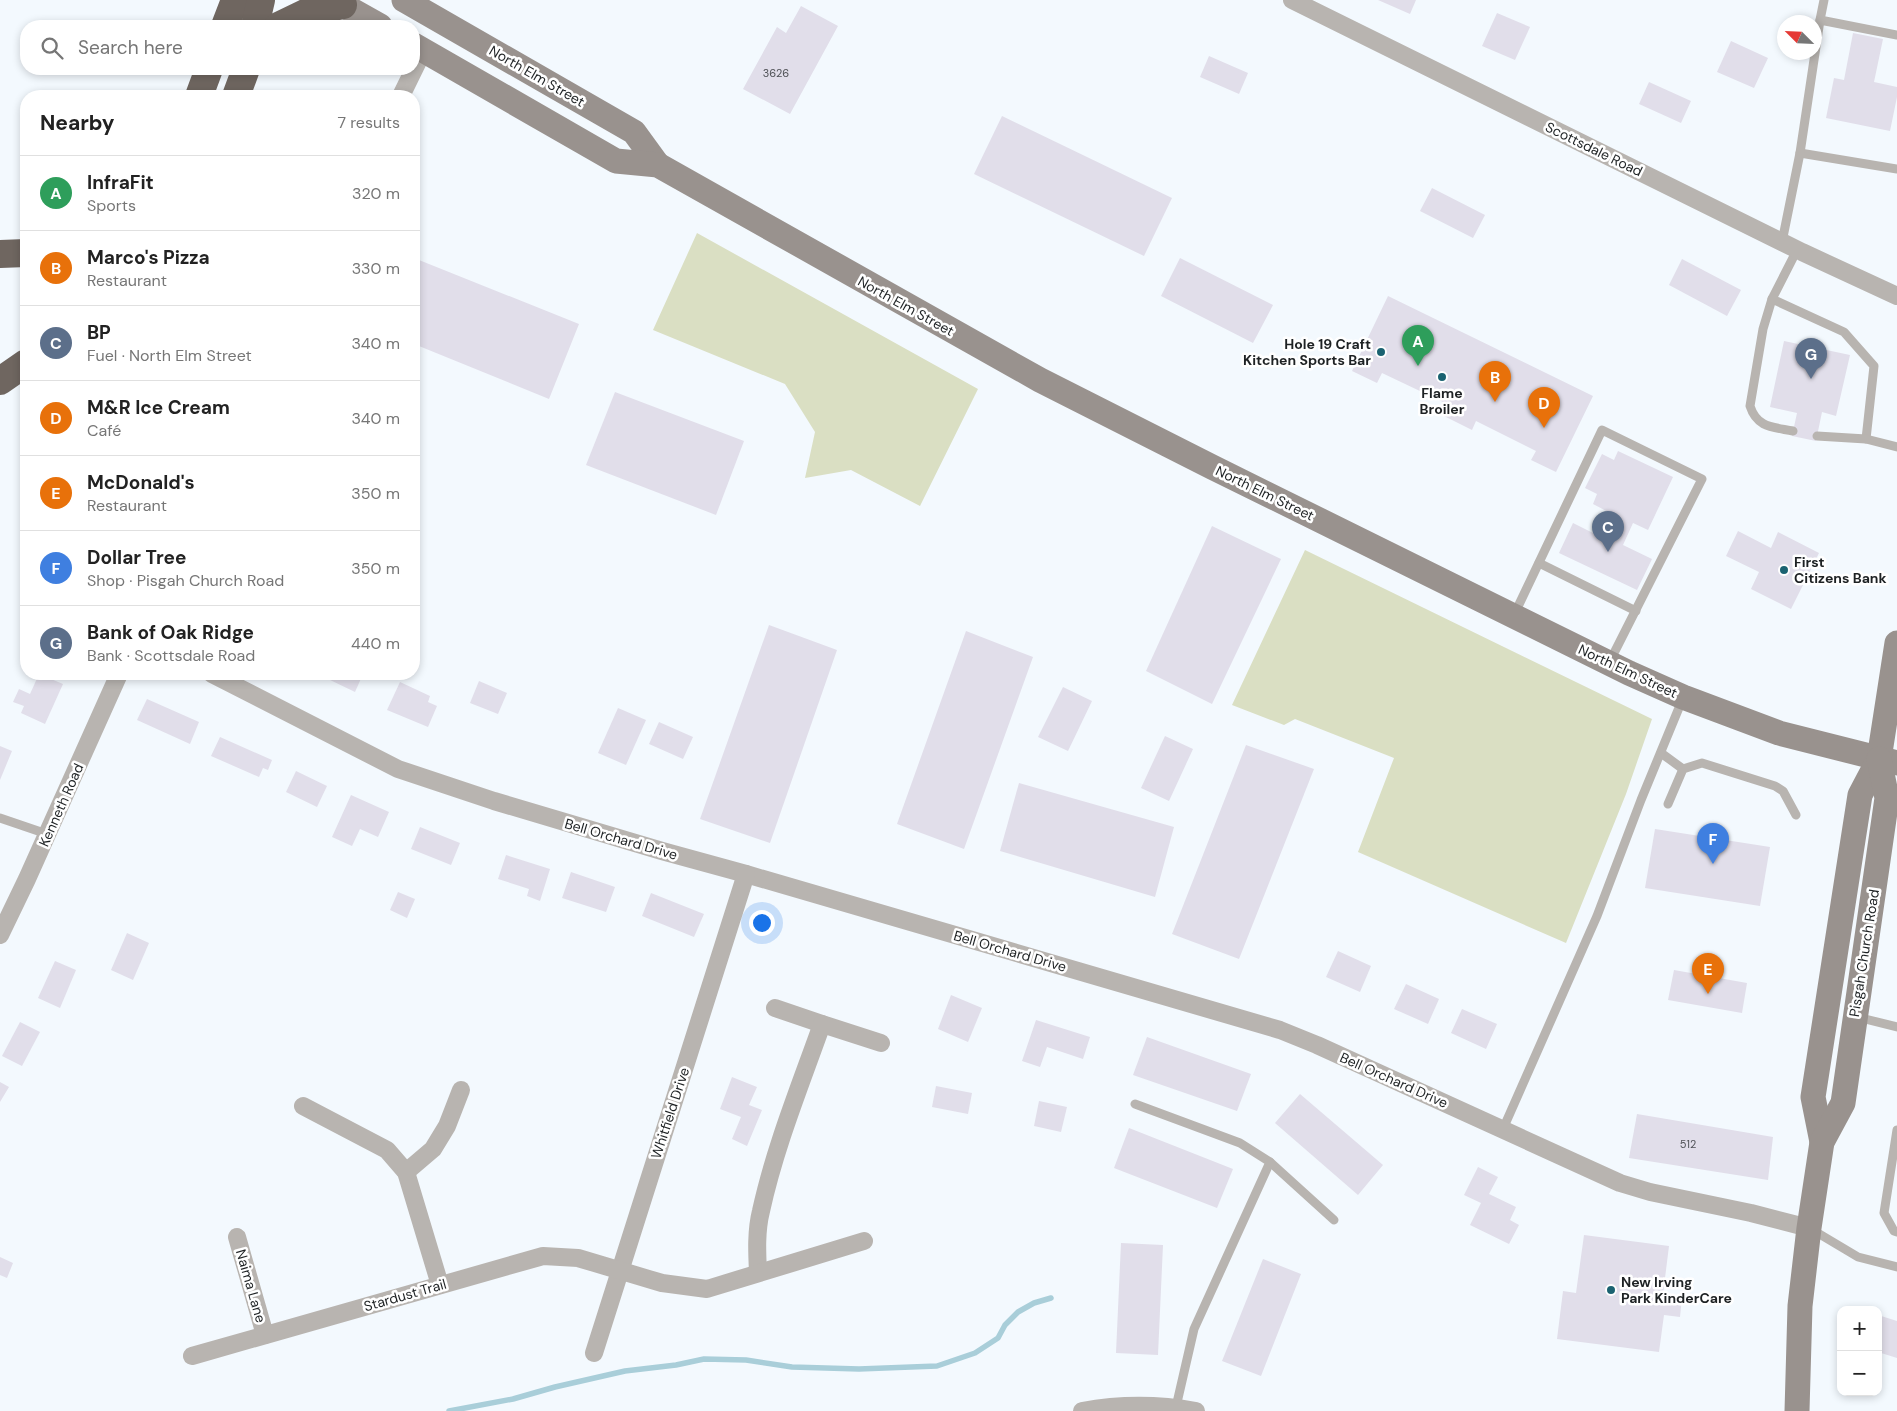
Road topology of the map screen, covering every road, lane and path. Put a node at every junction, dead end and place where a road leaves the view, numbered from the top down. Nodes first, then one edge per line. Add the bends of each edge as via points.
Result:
1 (235, 0) edge
2 (261, 0) edge
3 (404, 0) edge
4 (1292, 0) edge
5 (1824, 0) edge
6 (338, 2) edge
7 (1821, 15) edge
8 (227, 20) edge
9 (256, 20) edge
10 (290, 20) edge
11 (370, 20) edge
12 (1822, 20) edge
13 (1897, 35) edge
14 (420, 49) edge
15 (1814, 60) edge
16 (207, 75) edge
17 (244, 75) edge
18 (409, 75) edge
19 (201, 90) edge
20 (238, 90) edge
21 (403, 90) edge
22 (1800, 153) junction
23 (658, 165) junction
24 (1897, 169) edge
25 (1789, 246) junction
26 (20, 253) edge
27 (0, 254) edge
28 (1897, 296) edge
29 (1772, 299) junction
30 (20, 367) edge
31 (0, 381) edge
32 (1793, 431) dead end
33 (1817, 436) dead end
34 (1866, 439) junction
35 (1897, 447) edge
36 (1539, 562) junction
37 (1636, 611) junction
38 (1514, 616) junction
39 (1897, 642) edge
40 (1609, 664) junction
41 (116, 680) edge
42 (224, 680) edge
43 (1683, 697) junction
44 (1660, 753) junction
45 (1888, 761) edge
46 (1683, 768) junction
47 (1668, 804) dead end
48 (1796, 815) dead end
49 (0, 818) edge
50 (48, 834) junction
51 (746, 874) junction
52 (0, 935) edge
53 (775, 1008) dead end
54 (1854, 1017) junction
55 (822, 1024) junction
56 (1897, 1027) edge
57 (880, 1043) dead end
58 (461, 1090) dead end
59 (1135, 1104) dead end
60 (303, 1106) dead end
61 (1503, 1129) junction
62 (1897, 1130) edge
63 (1822, 1142) junction
64 (1270, 1162) junction
65 (406, 1172) junction
66 (1893, 1172) edge
67 (1334, 1220) dead end
68 (1809, 1228) junction
69 (1897, 1232) edge
70 (237, 1237) dead end
71 (864, 1241) dead end
72 (1897, 1268) edge
73 (620, 1272) junction
74 (758, 1272) junction
75 (440, 1285) junction
76 (265, 1335) junction
77 (594, 1353) dead end
78 (192, 1356) dead end
79 (1176, 1407) junction
80 (1082, 1411) edge
81 (1196, 1411) edge
82 (1797, 1411) edge

1 - 8 highway
2 - 9 highway
3 - 23 main road, North Elm Street via 634,132
4 - 25 street, Scottsdale Road
5 - 7 lane
6 - 10 highway
6 - 11 main road
12 - 13 lane
14 - 23 main road, North Elm Street via 616,162
15 - 22 lane
16 - 19 highway
17 - 20 highway
18 - 21 street
22 - 24 lane
22 - 25 lane
23 - 38 main road, North Elm Street via 1040,380
25 - 28 street, Scottsdale Road
25 - 29 lane
26 - 27 highway
29 - 32 lane via 1750,406 1754,417 1767,426
29 - 34 lane via 1844,332 1874,366
30 - 31 highway
33 - 34 lane
34 - 35 lane
36 - 37 lane
36 - 37 lane via 1602,430 1702,479
36 - 38 lane
37 - 40 lane
38 - 40 main road, North Elm Street
39 - 45 main road, Pisgah Church Road
40 - 43 main road, North Elm Street
41 - 50 street, Kenneth Road
42 - 51 street, Bell Orchard Drive via 398,769 494,801
43 - 44 lane
43 - 45 main road, North Elm Street via 1779,733
44 - 46 lane
44 - 61 lane via 1597,916
45 - 54 main road, Pisgah Church Road via 1887,798
45 - 63 main road, Pisgah Church Road via 1860,795 1813,1097
46 - 47 lane
46 - 48 lane via 1702,763 1775,786 1782,791
49 - 50 lane
50 - 52 street, Kenneth Road
51 - 61 street, Bell Orchard Drive via 1280,1030
51 - 73 street, Whitfield Drive
53 - 55 street
54 - 56 lane
54 - 63 main road, Pisgah Church Road via 1842,1103
55 - 57 street
55 - 74 street via 779,1147 761,1212
58 - 65 street via 447,1126 433,1149
59 - 64 lane via 1240,1143
60 - 65 street via 387,1150
61 - 68 street, Bell Orchard Drive via 1635,1188 1751,1212
62 - 66 lane
63 - 68 main road, Pisgah Church Road
64 - 67 lane
64 - 79 lane via 1194,1329
65 - 75 street
66 - 69 lane via 1884,1213
68 - 72 lane via 1858,1257
68 - 82 main road, Pisgah Church Road via 1800,1306
70 - 76 street, Naima Lane
71 - 74 street, Stardust Trail
73 - 74 street, Stardust Trail via 662,1283 707,1289
73 - 75 street, Stardust Trail via 578,1258 543,1256
73 - 77 street, Whitfield Drive
75 - 76 street, Stardust Trail
76 - 78 street, Stardust Trail
79 - 80 street via 1110,1406
79 - 81 street

